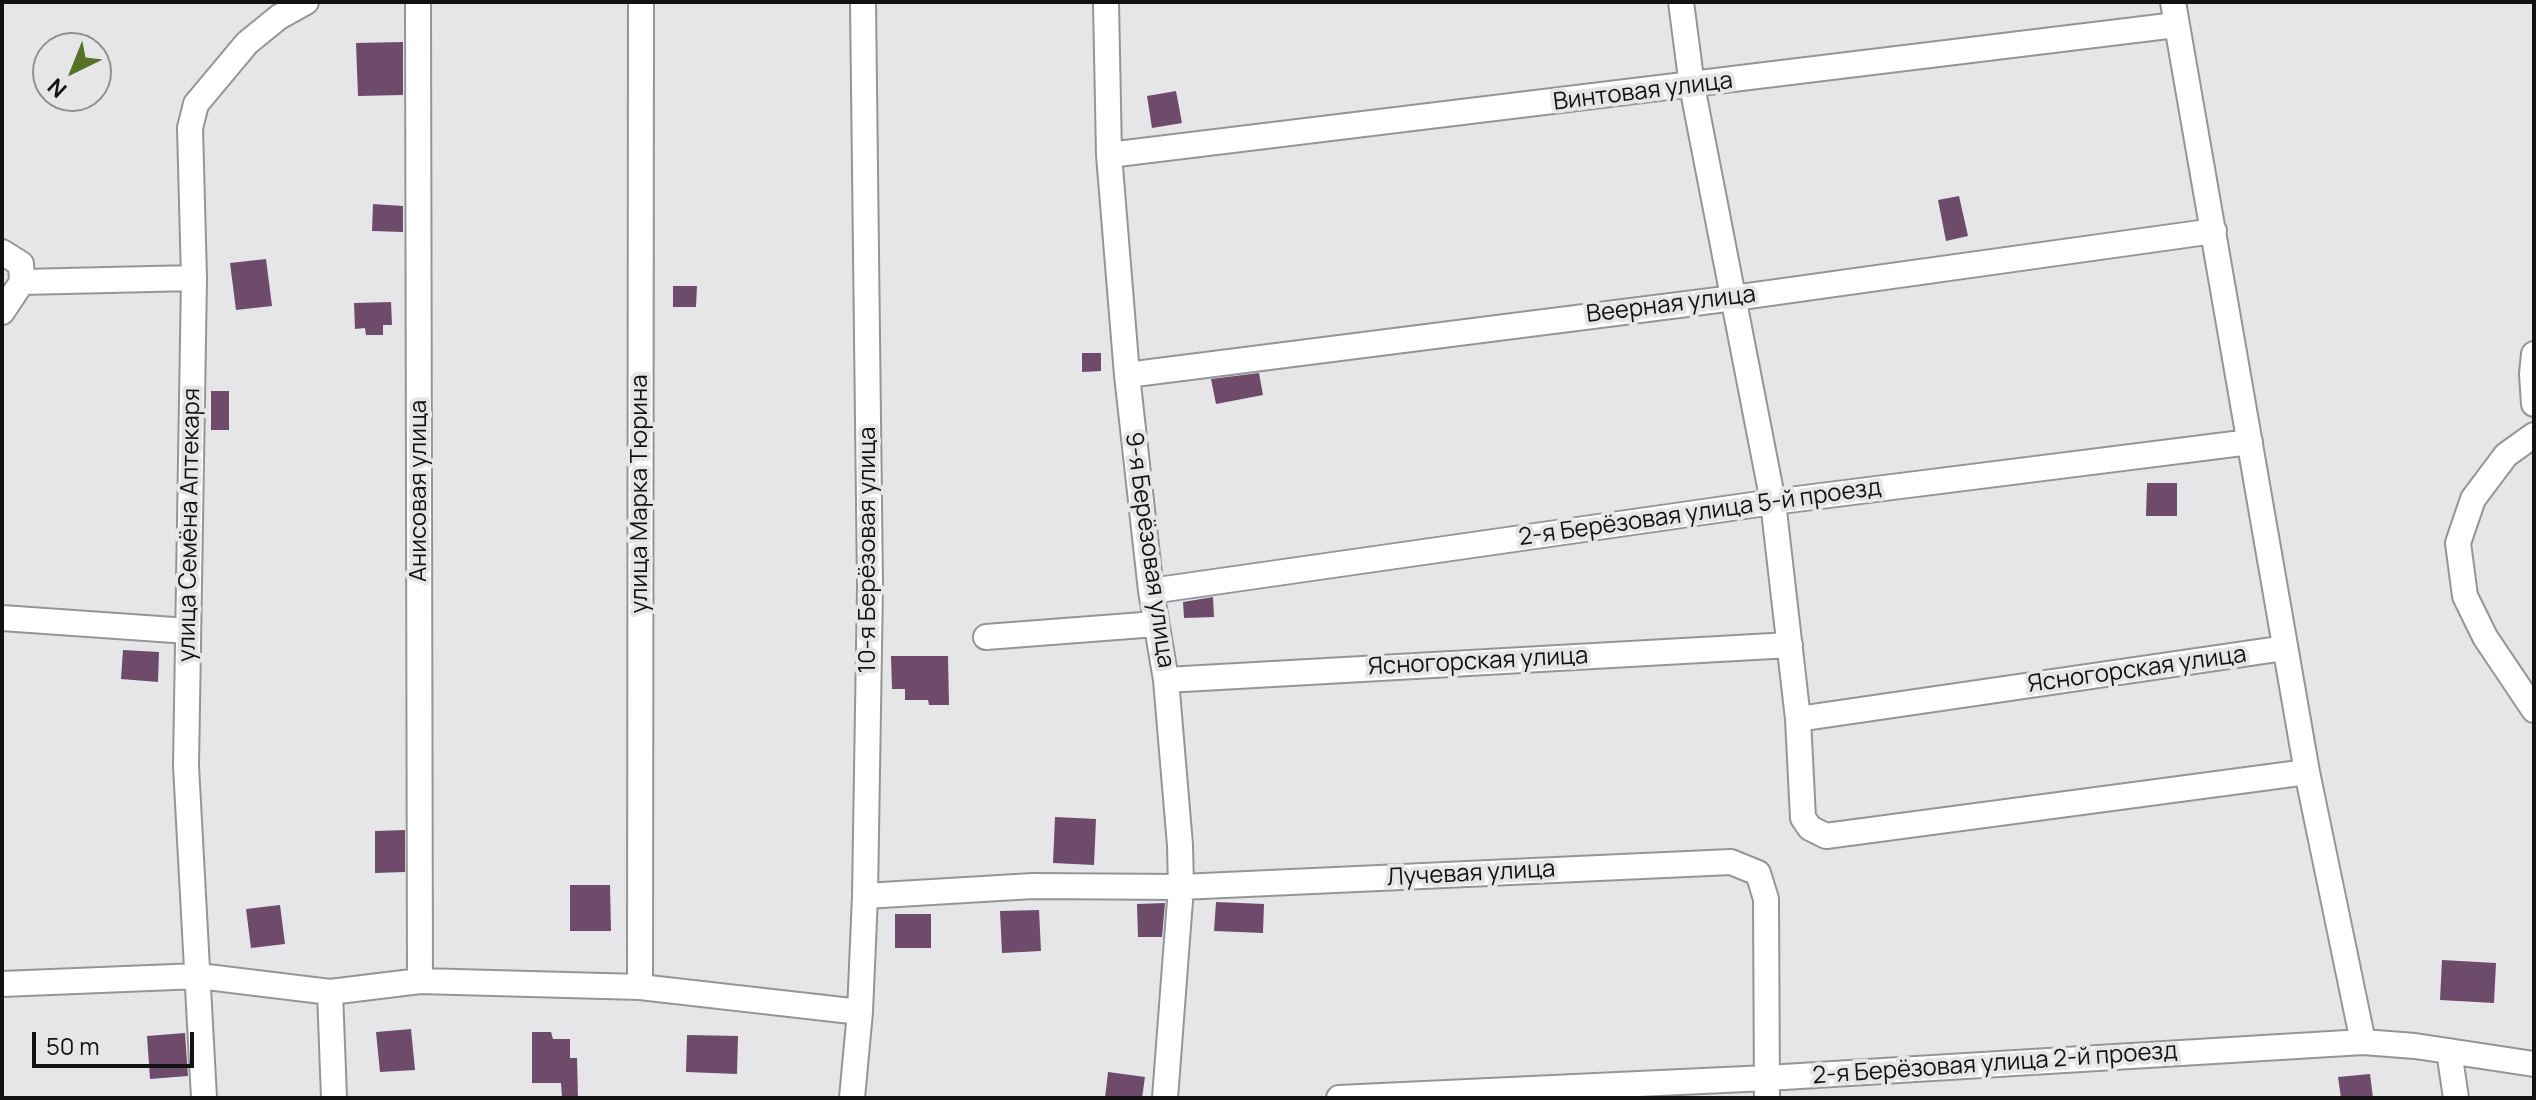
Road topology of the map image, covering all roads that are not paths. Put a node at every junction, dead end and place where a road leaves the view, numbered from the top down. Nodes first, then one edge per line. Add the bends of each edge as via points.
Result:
1 (306, 2) edge
2 (418, 2) edge
3 (641, 2) edge
4 (863, 2) edge
5 (1106, 2) edge
6 (1681, 2) edge
7 (2174, 13) edge
8 (1692, 86) junction
9 (1109, 155) junction
10 (2214, 231) junction
11 (2, 252) edge
12 (194, 278) junction
13 (22, 282) junction
14 (1734, 298) junction
15 (2, 312) edge
16 (2534, 354) edge
17 (1127, 375) junction
18 (2534, 404) edge
19 (2534, 435) edge
20 (2250, 442) junction
21 (1773, 502) junction
22 (1151, 591) junction
23 (2, 618) edge
24 (1156, 624) junction
25 (188, 631) junction
26 (986, 637) dead end
27 (1790, 645) junction
28 (2285, 648) junction
29 (1166, 680) junction
30 (2534, 710) edge
31 (1798, 719) junction
32 (2307, 772) junction
33 (1181, 887) junction
34 (865, 896) junction
35 (199, 976) junction
36 (420, 981) junction
37 (2, 984) edge
38 (640, 987) junction
39 (330, 992) junction
40 (860, 1012) junction
41 (2363, 1042) junction
42 (2449, 1051) junction
43 (2534, 1064) edge
44 (1767, 1088) edge
45 (204, 1098) edge
46 (334, 1098) edge
47 (852, 1098) edge
48 (1165, 1098) edge
49 (1339, 1098) edge
50 (2456, 1098) edge

1 - 12 street, улица Семёна Аптекаря via 247,43 196,104 189,140
2 - 36 street, Анисовая улица
3 - 38 street, улица Марка Тюрина
4 - 34 street, 10-я Берёзовая улица via 870,586
5 - 9 street, 9-я Берёзовая улица
6 - 8 street
7 - 8 street, Винтовая улица
7 - 10 street
8 - 9 street, Винтовая улица
8 - 14 street
9 - 17 street, 9-я Берёзовая улица
10 - 14 street, Веерная улица
10 - 20 street
11 - 13 street via 21,264
12 - 13 street
12 - 25 street, улица Семёна Аптекаря
13 - 15 street
14 - 17 street, Веерная улица
14 - 21 street
16 - 18 street
17 - 22 street, 9-я Берёзовая улица
19 - 30 street via 2506,455 2473,499 2458,543 2465,596 2485,637
20 - 21 street, 2-я Берёзовая улица 5-й проезд
20 - 28 street
21 - 22 street, 2-я Берёзовая улица 5-й проезд
21 - 27 street
22 - 24 street, 9-я Берёзовая улица
23 - 25 street
24 - 26 street
24 - 29 street, 9-я Берёзовая улица
25 - 35 street, улица Семёна Аптекаря via 186,766
27 - 29 street, Ясногорская улица
27 - 31 street
28 - 31 street, Ясногорская улица
28 - 32 street
29 - 33 street, 9-я Берёзовая улица
31 - 32 street via 1803,818 1826,836
32 - 41 street
33 - 34 street, Лучевая улица via 1033,886
33 - 44 street, Лучевая улица via 1731,862 1758,873 1766,899
33 - 48 street, 9-я Берёзовая улица
34 - 40 street, 10-я Берёзовая улица
35 - 37 street
35 - 39 street
35 - 45 street, улица Семёна Аптекаря
36 - 38 street
36 - 39 street
38 - 40 street
39 - 46 street
40 - 47 street, 10-я Берёзовая улица
41 - 42 street, 2-я Берёзовая улица 2-й проезд
41 - 44 street, 2-я Берёзовая улица 2-й проезд
42 - 43 street, 2-я Берёзовая улица 2-й проезд
42 - 50 street
44 - 49 street, 2-я Берёзовая улица 2-й проезд

